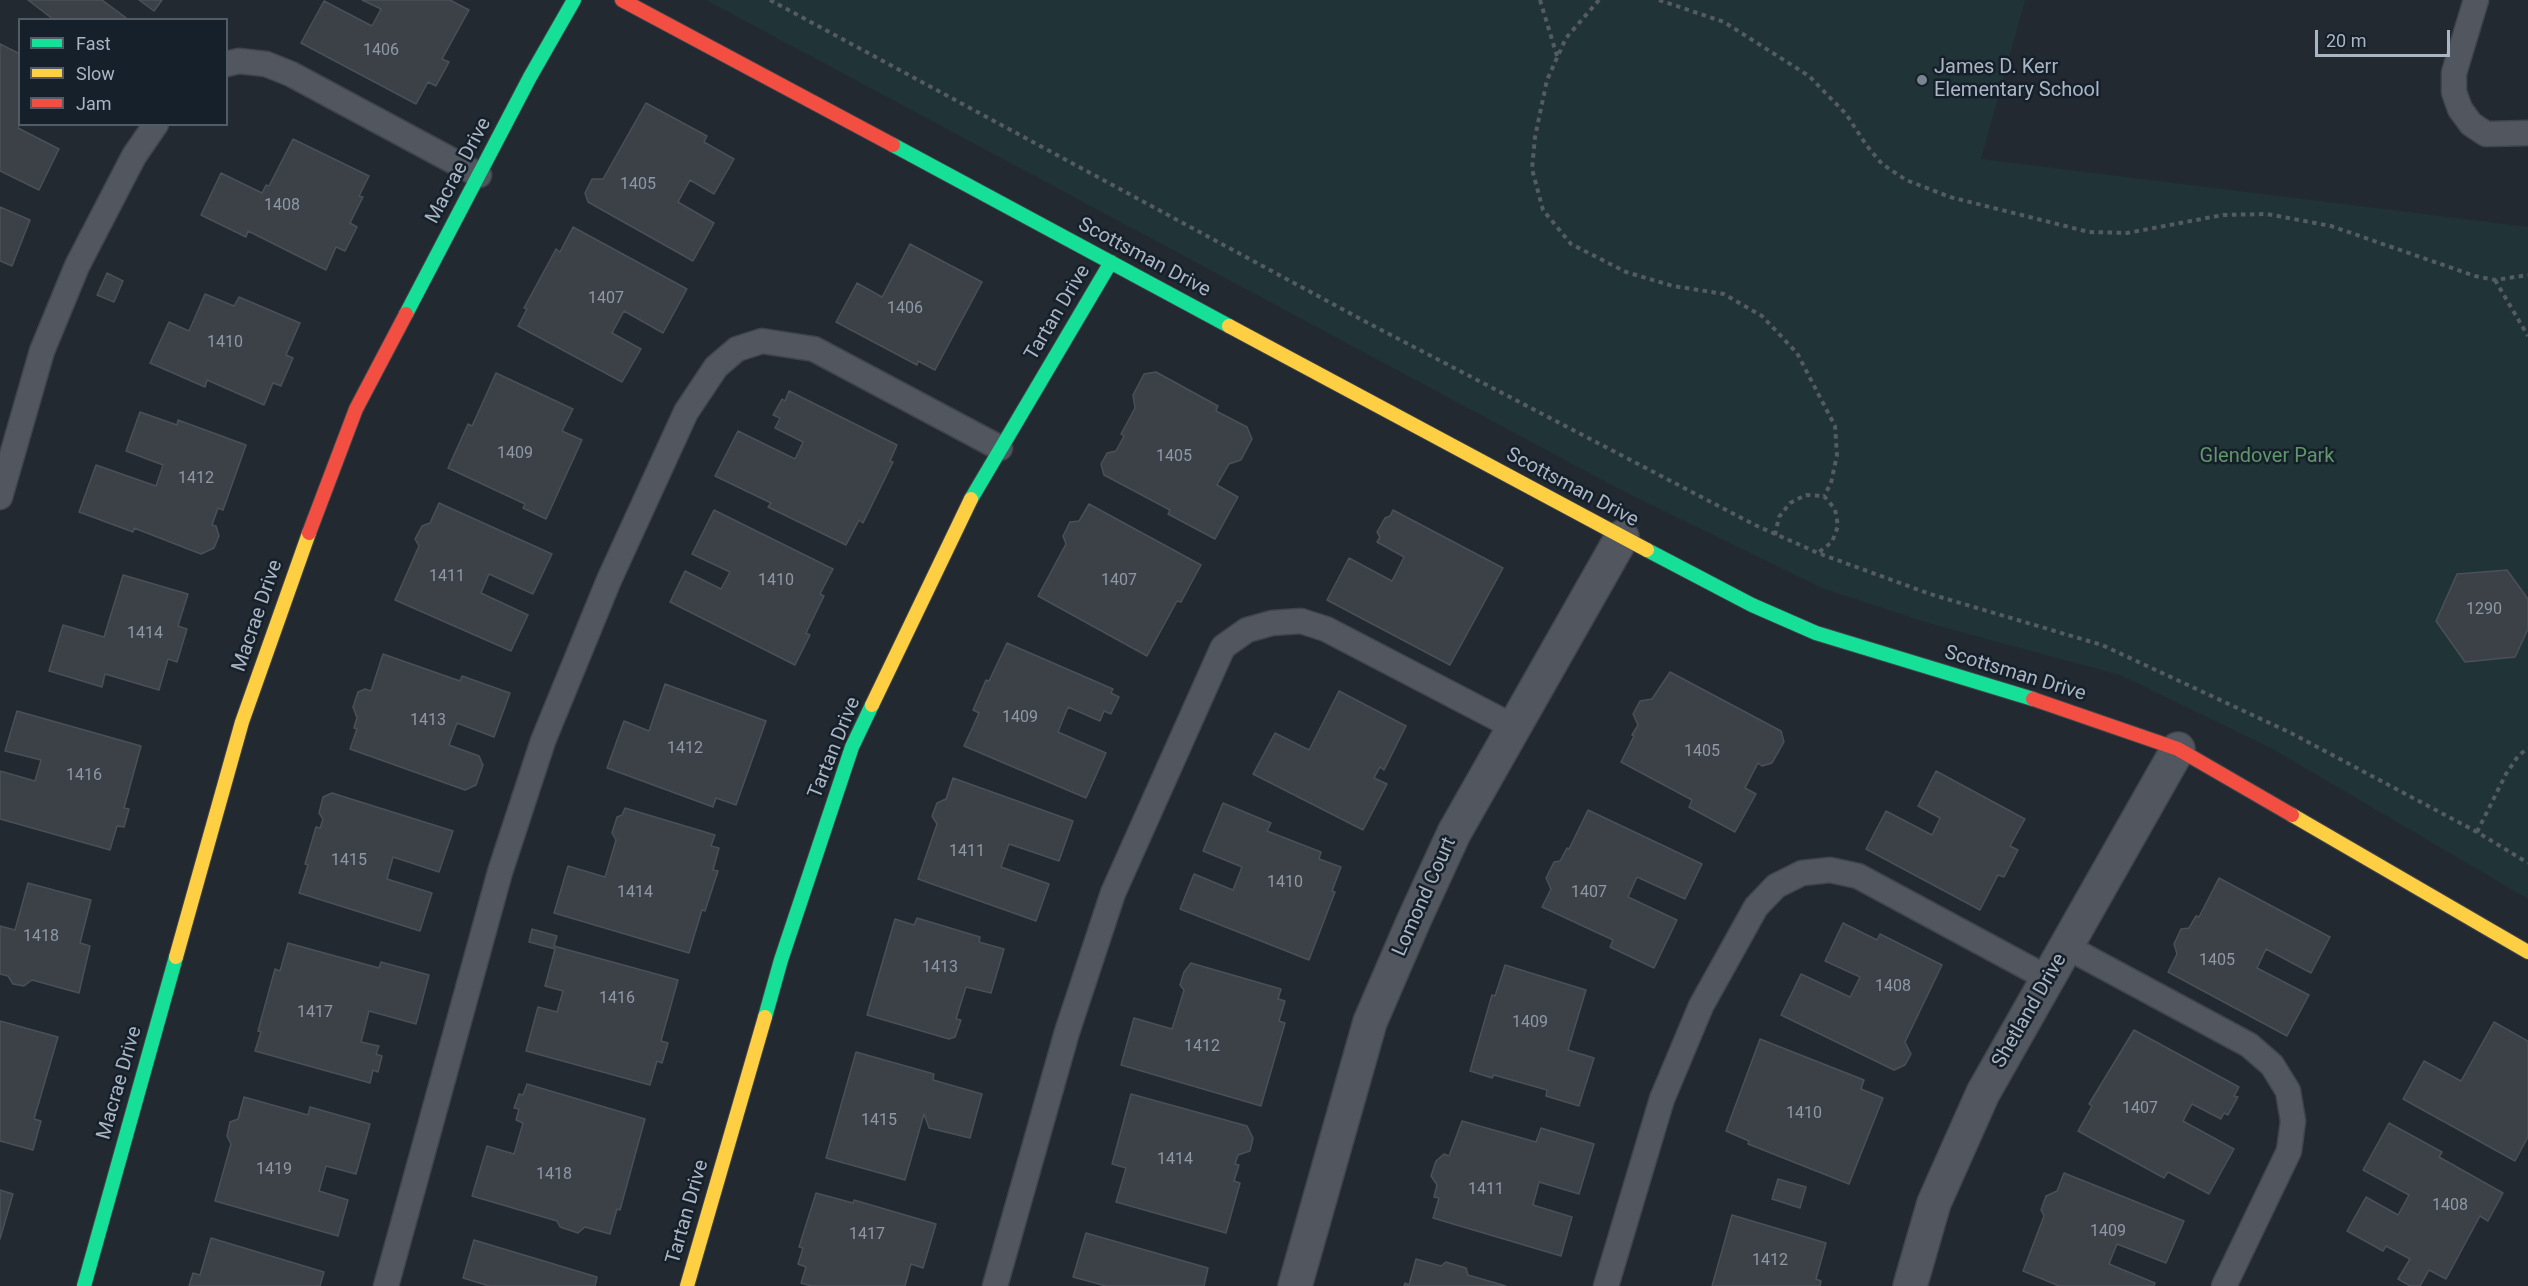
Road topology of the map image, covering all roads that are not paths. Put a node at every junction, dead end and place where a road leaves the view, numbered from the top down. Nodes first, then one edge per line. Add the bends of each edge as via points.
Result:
1 (574, 0) edge
2 (621, 0) edge
3 (2476, 0) edge
4 (228, 64) edge
5 (155, 126) edge
6 (2528, 133) edge
7 (479, 175) junction
8 (1111, 262) junction
9 (1000, 448) junction
10 (0, 497) edge
11 (1622, 537) junction
12 (1514, 727) junction
13 (2178, 749) junction
14 (2067, 948) junction
15 (2528, 952) edge
16 (2049, 979) junction
17 (84, 1286) edge
18 (386, 1286) edge
19 (687, 1286) edge
20 (995, 1286) edge
21 (1295, 1286) edge
22 (1606, 1286) edge
23 (1910, 1286) edge
24 (2224, 1286) edge

1 - 7 street, Macrae Drive
2 - 8 street, Scottsman Drive
3 - 6 lane via 2454,73 2454,92 2460,109 2471,124 2486,134
4 - 7 lane via 266,64 291,74
5 - 10 lane via 134,156 77,266 42,351
7 - 17 street, Macrae Drive via 356,409 294,571 242,722
8 - 9 street, Tartan Drive
8 - 11 street, Scottsman Drive
9 - 18 lane via 814,349 762,341 737,349 716,367 676,433 609,580 543,741 500,872
9 - 19 street, Tartan Drive via 971,499 852,747 781,960
11 - 12 street, Lomond Court
11 - 13 street, Scottsman Drive via 1816,633 1986,683
12 - 20 lane via 1326,629 1301,621 1247,630 1223,647 1113,893 1067,1032
12 - 21 street, Lomond Court via 1454,833 1370,1022
13 - 14 street, Shetland Drive
13 - 15 street, Scottsman Drive
14 - 16 street, Shetland Drive
14 - 24 lane via 2249,1045 2272,1065 2288,1091 2293,1121 2289,1151
16 - 22 lane via 1858,876 1830,870 1802,873 1776,886 1756,907 1701,1006 1662,1099
16 - 23 street, Shetland Drive via 1983,1093 1934,1203

